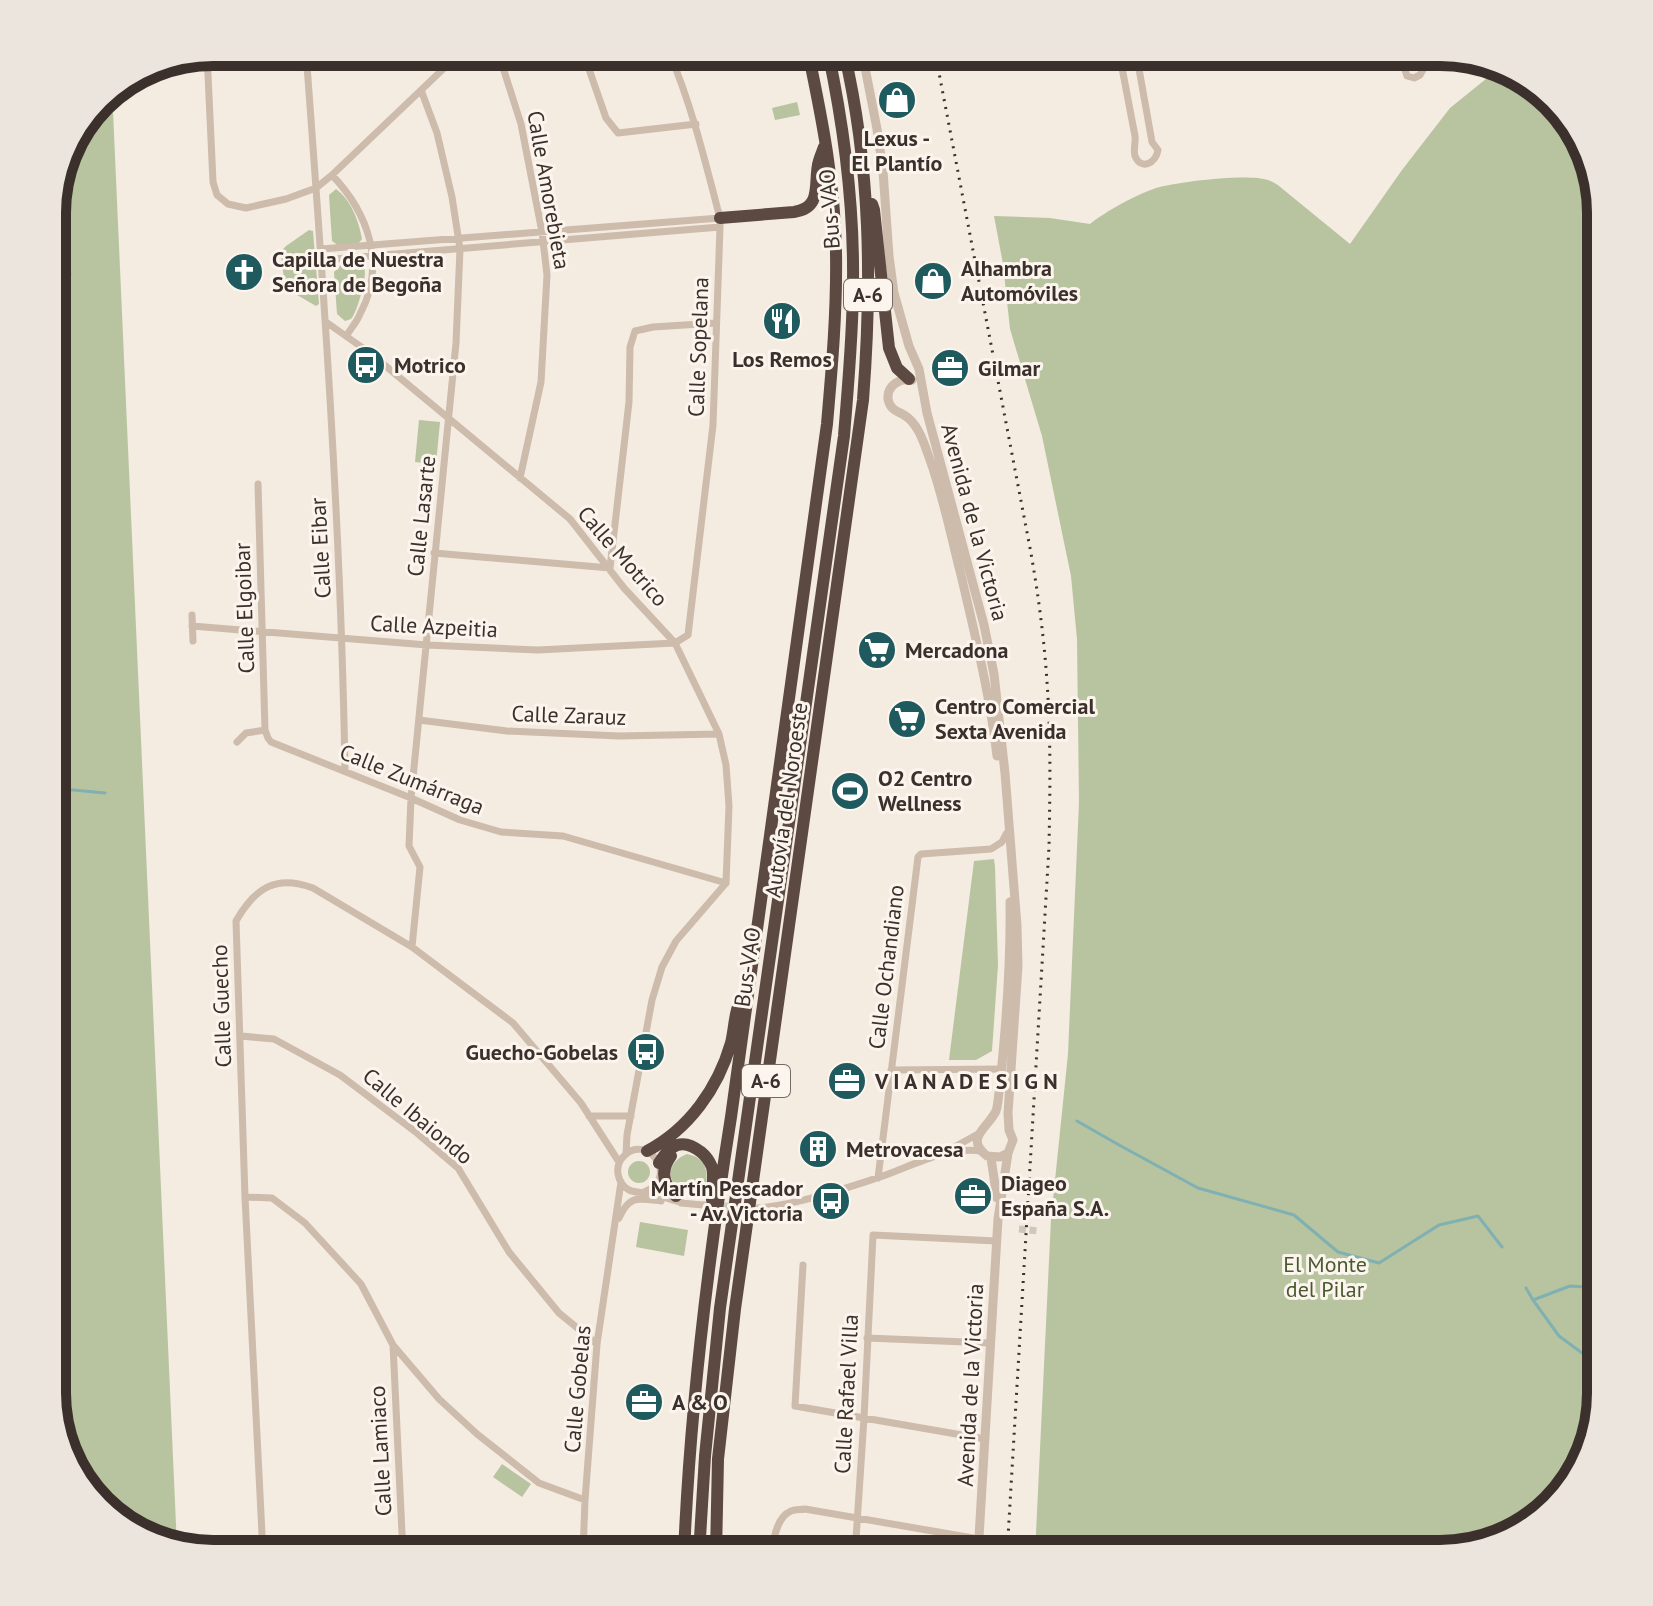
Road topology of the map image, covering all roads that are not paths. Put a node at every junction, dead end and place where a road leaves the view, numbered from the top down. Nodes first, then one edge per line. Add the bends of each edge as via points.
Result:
1 (208, 66) edge
2 (307, 66) edge
3 (446, 66) edge
4 (502, 66) edge
5 (588, 66) edge
6 (675, 66) edge
7 (811, 66) edge
8 (830, 66) edge
9 (847, 66) edge
10 (865, 66) edge
11 (1122, 66) edge
12 (1138, 66) edge
13 (1404, 66) edge
14 (1423, 66) edge
15 (421, 90) junction
16 (696, 124) junction
17 (825, 144) junction
18 (332, 175) junction
19 (316, 188) junction
20 (866, 190) junction
21 (720, 222) junction
22 (542, 232) junction
23 (459, 239) junction
24 (543, 242) junction
25 (371, 246) junction
26 (321, 249) junction
27 (460, 249) junction
28 (372, 257) junction
29 (322, 260) junction
30 (326, 322) junction
31 (716, 323) junction
32 (347, 335) junction
33 (909, 346) junction
34 (906, 378) junction
35 (924, 396) junction
36 (904, 415) junction
37 (450, 419) junction
38 (520, 478) junction
39 (258, 484) dead end
40 (434, 553) junction
41 (610, 568) junction
42 (192, 615) dead end
43 (192, 626) junction
44 (264, 632) junction
45 (343, 639) junction
46 (193, 641) dead end
47 (675, 643) junction
48 (427, 645) junction
49 (419, 720) junction
50 (265, 730) junction
51 (719, 734) junction
52 (237, 742) dead end
53 (345, 771) junction
54 (411, 798) junction
55 (1006, 834) junction
56 (726, 883) junction
57 (412, 947) junction
58 (749, 989) junction
59 (241, 1036) junction
60 (1001, 1069) junction
61 (891, 1070) junction
62 (589, 1116) junction
63 (630, 1120) junction
64 (988, 1124) junction
65 (1009, 1130) junction
66 (978, 1134) junction
67 (643, 1150) junction
68 (700, 1151) junction
69 (981, 1151) junction
70 (1008, 1153) junction
71 (626, 1154) junction
72 (937, 1156) junction
73 (991, 1158) junction
74 (619, 1162) junction
75 (659, 1163) junction
76 (878, 1178) junction
77 (621, 1182) junction
78 (658, 1182) junction
79 (634, 1192) junction
80 (644, 1192) junction
81 (245, 1197) junction
82 (680, 1200) junction
83 (760, 1208) tunnel mouth
84 (617, 1212) junction
85 (715, 1217) junction
86 (998, 1219) junction
87 (615, 1228) junction
88 (996, 1241) junction
89 (803, 1265) dead end
90 (867, 1338) junction
91 (990, 1343) junction
92 (597, 1344) junction
93 (393, 1345) junction
94 (864, 1418) junction
95 (985, 1439) junction
96 (585, 1500) junction
97 (857, 1518) junction
98 (979, 1539) joint
99 (262, 1540) edge
100 (402, 1540) edge
101 (584, 1540) edge
102 (685, 1540) edge
103 (700, 1540) edge
104 (716, 1540) edge
105 (774, 1540) edge
106 (856, 1540) edge

1 - 19 street via 217,195 246,208
2 - 19 street, Calle Eibar
3 - 15 street
4 - 22 street, Calle Amorebieta via 521,124
5 - 16 street via 606,118 618,133
6 - 16 street, Calle Sopelana
7 - 17 highway, Autovía del Noroeste / A-6
8 - 103 highway, Bus-VAO via 841,125 853,280 844,436 720,1308
9 - 20 highway, Autovía del Noroeste / A-6
10 - 33 street, Avenida de la Victoria via 883,166 894,293
11 - 12 street via 1134,152 1142,164 1151,163 1158,150 1152,142
13 - 14 street via 1414,78
15 - 18 street
15 - 23 street, Calle Lasarte via 437,133
16 - 21 street, Calle Sopelana
17 - 21 highway via 816,190 805,209
17 - 58 highway, Autovía del Noroeste / A-6 via 836,252 831,382
18 - 19 street
18 - 25 street via 359,209
19 - 26 street, Calle Eibar
20 - 34 highway via 874,210 889,348
20 - 104 highway, Autovía del Noroeste / A-6 via 869,273 863,400 735,1309 718,1459
21 - 22 street
21 - 24 street
21 - 31 street, Calle Sopelana
22 - 23 street
22 - 24 street, Calle Amorebieta
23 - 25 street
23 - 27 street, Calle Lasarte
24 - 27 street
24 - 38 street, Calle Amorebieta via 548,287 541,382
25 - 26 street
25 - 28 street
26 - 29 street, Calle Eibar
27 - 28 street
27 - 37 street, Calle Lasarte
28 - 29 street
28 - 32 street via 368,295
29 - 30 street, Calle Eibar
30 - 32 street, Calle Motrico
30 - 45 street, Calle Eibar
31 - 41 street via 635,331
31 - 47 street, Calle Sopelana via 713,425 688,635
32 - 37 street, Calle Motrico
33 - 34 street, Avenida de la Victoria
33 - 35 street, Avenida de la Victoria
34 - 35 street via 917,383
34 - 36 street via 890,389 888,401
35 - 36 street via 919,410
35 - 65 street, Avenida de la Victoria via 994,674 1017,926
36 - 55 street, Avenida de la Victoria via 925,445 950,532 989,701
37 - 38 street, Calle Motrico
37 - 40 street, Calle Lasarte
38 - 41 street, Calle Motrico via 570,519
39 - 44 street, Calle Elgoibar
40 - 41 street
40 - 48 street, Calle Lasarte
41 - 47 street, Calle Motrico
42 - 43 street
43 - 44 street, Calle Azpeitia
43 - 46 street
44 - 45 street, Calle Azpeitia
44 - 50 street, Calle Elgoibar
45 - 48 street, Calle Azpeitia
45 - 53 street, Calle Eibar
47 - 48 street, Calle Azpeitia via 538,650
47 - 51 street, Calle Motrico
48 - 49 street, Calle Lasarte
49 - 51 street, Calle Zarauz via 507,731
49 - 54 street, Calle Lasarte
50 - 52 street via 246,733
50 - 53 street, Calle Zumárraga via 271,742
51 - 56 street, Calle Motrico via 729,806
53 - 54 street, Calle Zumárraga
54 - 56 street, Calle Zumárraga via 501,832 563,836
54 - 57 street, Calle Lasarte via 409,846 420,867
55 - 60 street, Avenida de la Victoria via 1011,934
55 - 61 street, Calle Ochandiano via 991,849 918,857
56 - 63 street via 676,941 662,967
57 - 59 street, Calle Guecho via 313,888 285,882 270,885 236,921
57 - 62 street, Calle Guecho via 513,1023
58 - 67 highway via 738,1003 731,1043 704,1101 679,1129
58 - 85 highway, Autovía del Noroeste / A-6
59 - 81 street, Calle Guecho
59 - 92 street, Calle Ibaiondo via 274,1039 340,1075 458,1168 509,1252 559,1313
60 - 61 street
60 - 64 street, Avenida de la Victoria via 997,1108
61 - 76 street, Calle Ochandiano
62 - 63 street
62 - 74 street, Calle Guecho
63 - 67 street via 631,1141
63 - 71 street
64 - 65 street via 1000,1123
64 - 66 street
65 - 70 street via 1013,1140
66 - 69 street
66 - 72 street
67 - 71 street
67 - 75 street
68 - 75 highway via 681,1144 665,1152
68 - 82 highway via 680,1150 667,1161 665,1180
68 - 85 highway via 711,1166
69 - 72 street
69 - 73 street
70 - 73 street
70 - 86 street, Avenida de la Victoria
71 - 74 street
72 - 76 street
73 - 86 street, Avenida de la Victoria
74 - 77 street
75 - 78 street
76 - 83 street
77 - 79 street
77 - 84 street, Calle Gobelas
78 - 80 street
78 - 82 street
79 - 80 street
79 - 84 street
80 - 82 street
81 - 93 street via 272,1198 305,1223 361,1284
81 - 99 street, Calle Guecho
82 - 87 street via 632,1200
84 - 87 street, Calle Gobelas
85 - 102 highway, Autovía del Noroeste / A-6
86 - 88 street, Avenida de la Victoria
87 - 92 street, Calle Gobelas
88 - 90 street, Calle Rafael Villa via 873,1235
88 - 91 street, Avenida de la Victoria
89 - 94 street via 795,1406
90 - 91 street
90 - 94 street, Calle Rafael Villa
91 - 95 street, Avenida de la Victoria
92 - 96 street, Calle Gobelas
93 - 96 street via 477,1434 539,1483
93 - 100 street, Calle Lamiaco
94 - 95 street
94 - 97 street, Calle Rafael Villa
95 - 98 street, Avenida de la Victoria
96 - 101 street, Calle Gobelas
97 - 98 street
97 - 105 street via 790,1511
97 - 106 street, Calle Rafael Villa

